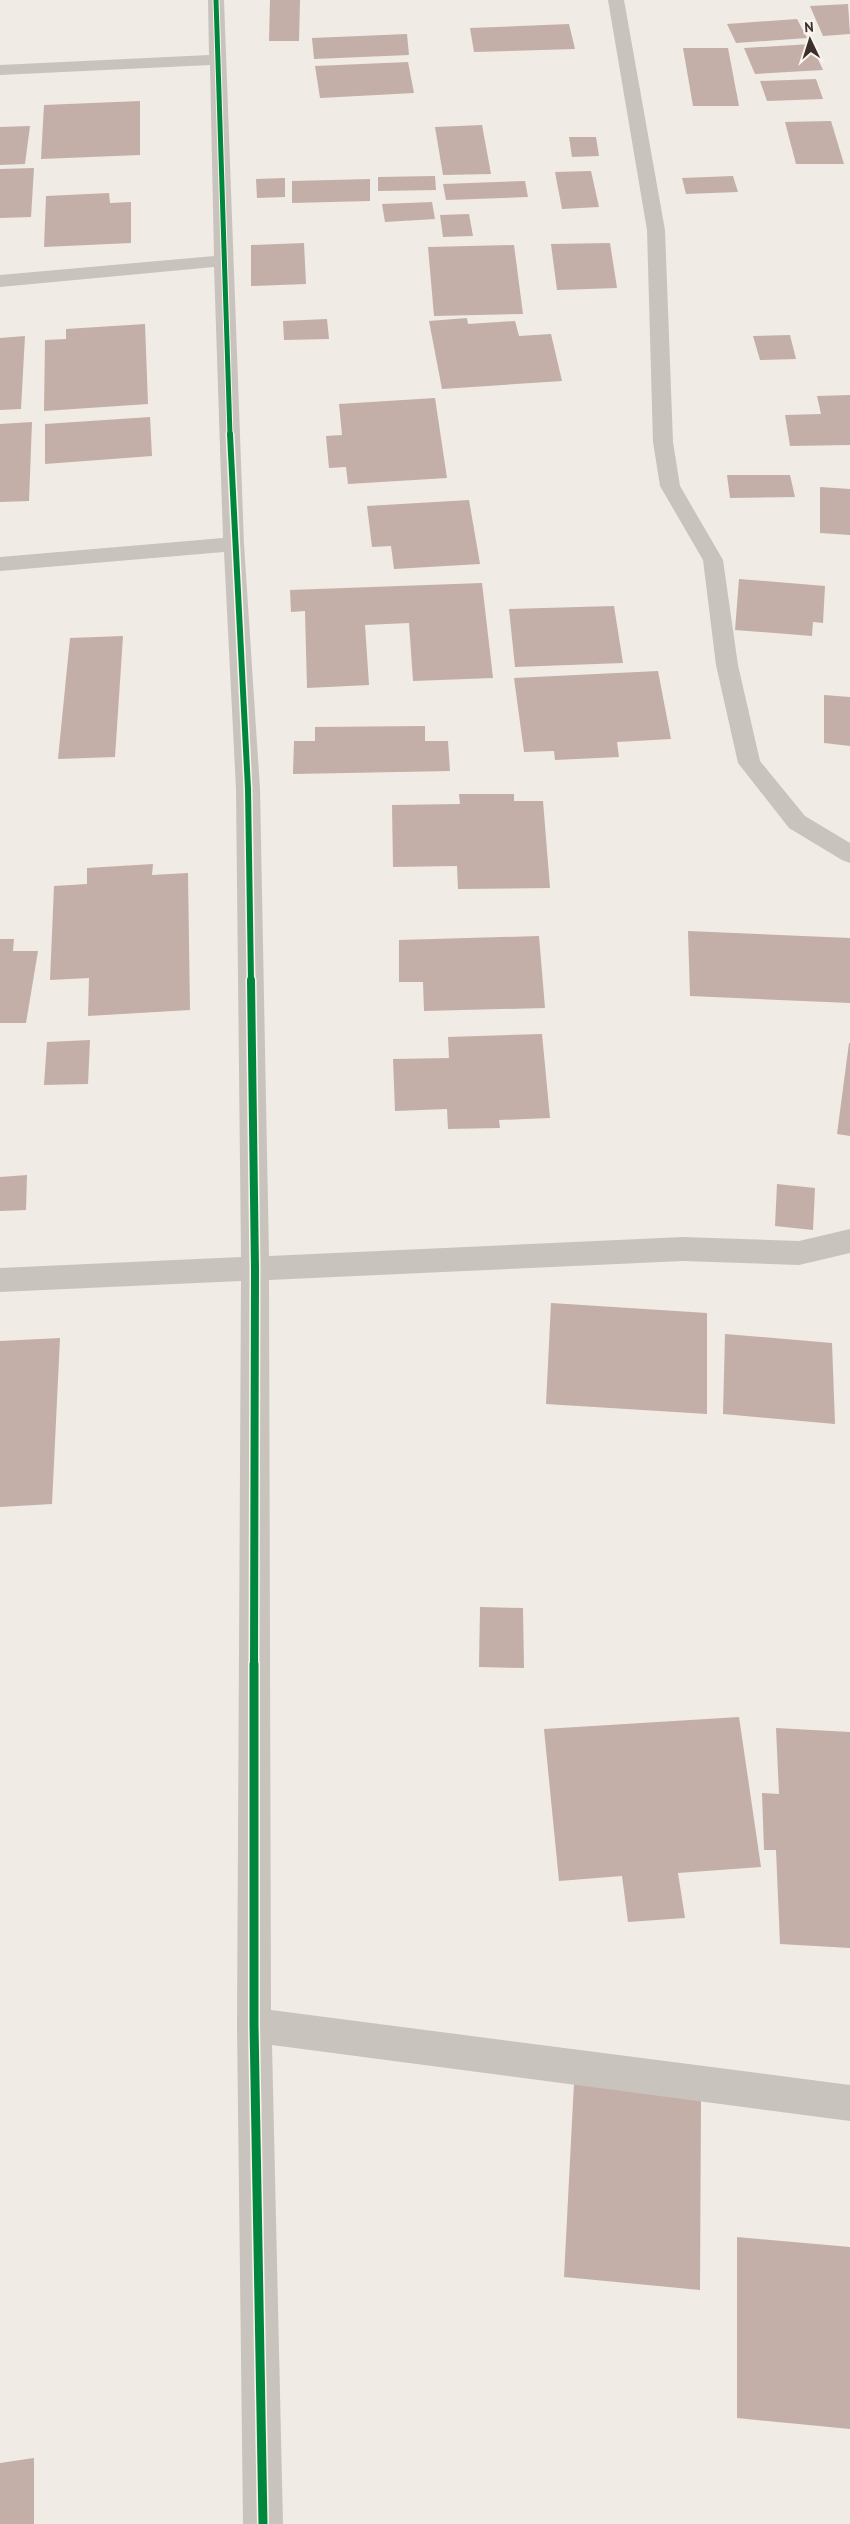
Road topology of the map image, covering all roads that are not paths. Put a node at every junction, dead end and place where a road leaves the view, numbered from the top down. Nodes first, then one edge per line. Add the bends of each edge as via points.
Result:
1 (216, 0) edge
2 (616, 0) edge
3 (217, 60) junction
4 (0, 70) edge
5 (223, 261) junction
6 (0, 281) edge
7 (234, 544) junction
8 (0, 564) edge
9 (850, 854) edge
10 (850, 1240) edge
11 (255, 1269) junction
12 (0, 1280) edge
13 (254, 2025) junction
14 (850, 2103) edge
15 (263, 2524) edge

1 - 3 street
2 - 9 street via 656,230 663,442 670,486 713,560 727,665 749,763 797,822
3 - 4 street
3 - 5 street
5 - 6 street
5 - 7 street
7 - 8 street
7 - 11 street via 248,789
10 - 11 street via 799,1253 683,1249
11 - 12 street
11 - 13 street
13 - 14 street
13 - 15 street

